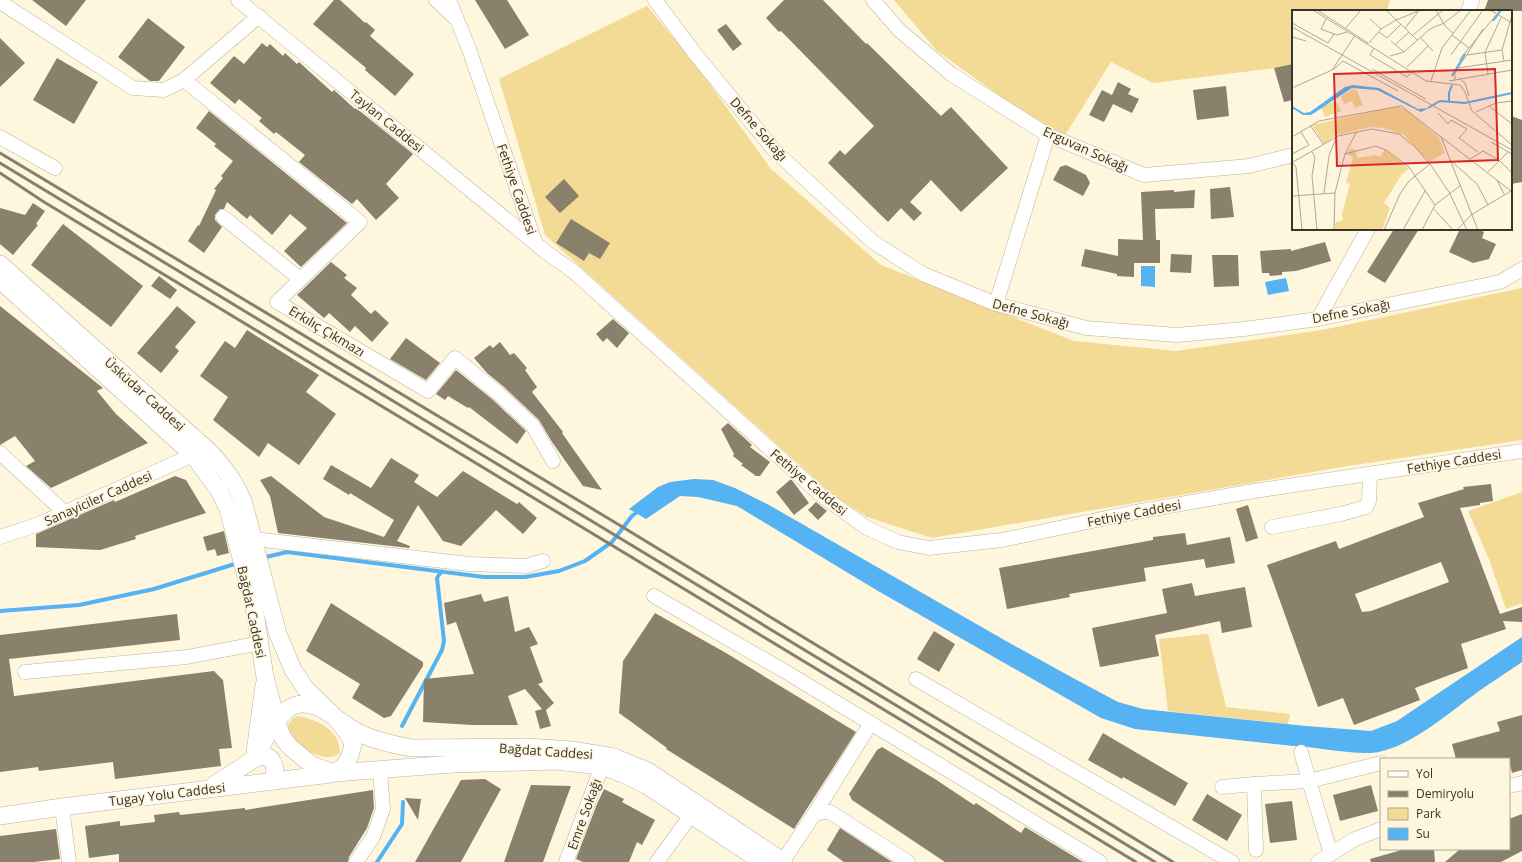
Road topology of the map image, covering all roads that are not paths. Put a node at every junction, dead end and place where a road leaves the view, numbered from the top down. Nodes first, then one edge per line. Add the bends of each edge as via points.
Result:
1 (238, 0) edge
2 (436, 0) edge
3 (449, 0) edge
4 (655, 0) edge
5 (873, 0) edge
6 (1472, 0) edge
7 (0, 2) edge
8 (1468, 10) edge
9 (259, 16) junction
10 (456, 19) junction
11 (184, 80) junction
12 (1048, 135) junction
13 (0, 137) edge
14 (1292, 155) edge
15 (55, 168) dead end
16 (223, 218) dead end
17 (1367, 230) edge
18 (535, 243) junction
19 (0, 264) edge
20 (1522, 269) edge
21 (300, 279) junction
22 (0, 280) edge
23 (996, 304) junction
24 (1318, 318) junction
25 (1522, 451) edge
26 (0, 453) edge
27 (194, 455) junction
28 (553, 460) dead end
29 (1370, 474) junction
30 (64, 512) junction
31 (1272, 526) dead end
32 (0, 537) edge
33 (255, 543) junction
34 (239, 550) joint
35 (543, 561) dead end
36 (654, 596) dead end
37 (260, 643) junction
38 (25, 672) dead end
39 (265, 677) junction
40 (916, 679) dead end
41 (334, 716) junction
42 (276, 721) junction
43 (870, 723) junction
44 (1302, 752) dead end
45 (254, 759) junction
46 (1380, 763) edge
47 (602, 766) junction
48 (380, 769) junction
49 (334, 774) junction
50 (1309, 781) junction
51 (272, 782) junction
52 (1522, 783) edge
53 (1254, 784) junction
54 (1510, 786) edge
55 (1222, 787) dead end
56 (209, 788) junction
57 (62, 807) junction
58 (815, 813) junction
59 (691, 815) junction
60 (0, 816) edge
61 (1380, 829) edge
62 (1256, 850) dead end
63 (1331, 854) junction
64 (69, 862) edge
65 (356, 862) edge
66 (566, 862) edge
67 (657, 862) edge
68 (762, 862) edge
69 (783, 862) edge
70 (908, 862) edge
71 (1100, 862) edge
72 (1232, 862) edge
73 (1318, 862) edge

1 - 9 street, Taylan Caddesi
2 - 10 street
3 - 10 street, Fethiye Caddesi
4 - 23 street, Defne Sokağı via 696,55 776,151 873,242 923,274
5 - 12 street, Erguvan Sokağı via 899,30 951,74
6 - 8 street
7 - 11 street via 133,88 164,90
9 - 11 street
9 - 18 street, Taylan Caddesi
10 - 18 street, Fethiye Caddesi
11 - 21 street, Erkılıç Çıkmazı via 360,222
12 - 14 street, Erguvan Sokağı via 1144,175 1249,166
12 - 23 street
13 - 15 street
16 - 21 street
17 - 24 street
18 - 29 street, Fethiye Caddesi via 574,272 821,495 867,528 898,542 929,548 1002,540 1130,513
19 - 33 main road, Üsküdar Caddesi via 211,453 237,487
20 - 24 street, Defne Sokağı via 1500,282
21 - 28 street, Erkılıç Çıkmazı via 277,302 428,391 455,358 533,426
22 - 27 main road, Üsküdar Caddesi
23 - 24 street, Defne Sokağı via 1086,328 1177,335 1244,329
25 - 29 street, Fethiye Caddesi
26 - 30 street
27 - 30 street, Sanayiciler Caddesi
27 - 34 main road, Üsküdar Caddesi via 224,500
29 - 31 street via 1369,502 1366,507
30 - 32 street, Sanayiciler Caddesi via 39,524
33 - 35 street via 469,564 526,566
33 - 41 main road, Bağdat Caddesi via 278,634 293,670 305,688
34 - 37 main road, Bağdat Caddesi via 254,606
36 - 43 street
37 - 38 street via 187,657
37 - 39 main road, Bağdat Caddesi
39 - 42 main road, Bağdat Caddesi
39 - 45 main road
40 - 72 street
41 - 42 main road, Bağdat Caddesi via 306,703 289,708
41 - 49 main road, Bağdat Caddesi via 349,734 353,744 344,766
41 - 69 main road, Bağdat Caddesi via 358,733 412,748 527,747 572,750 614,757 648,771
42 - 45 main road
42 - 49 main road, Bağdat Caddesi via 283,738 298,754 312,765
43 - 58 street
43 - 71 street
44 - 50 street
45 - 51 main road via 262,756 270,758 275,772
45 - 56 main road
46 - 50 street
47 - 48 main road, Bağdat Caddesi via 555,761
47 - 59 main road, Bağdat Caddesi via 637,780
47 - 66 street, Emre Sokağı
48 - 49 main road, Bağdat Caddesi
48 - 65 street via 383,809 373,837
49 - 51 main road, Tugay Yolu Caddesi
50 - 53 street
50 - 63 street
51 - 56 main road, Tugay Yolu Caddesi
52 - 54 street
53 - 55 street
53 - 62 street
56 - 57 main road, Tugay Yolu Caddesi
57 - 60 main road, Tugay Yolu Caddesi
57 - 64 street
58 - 69 street
58 - 70 street via 830,812
59 - 67 street
59 - 68 main road, Bağdat Caddesi
61 - 63 street via 1355,839
63 - 73 street

